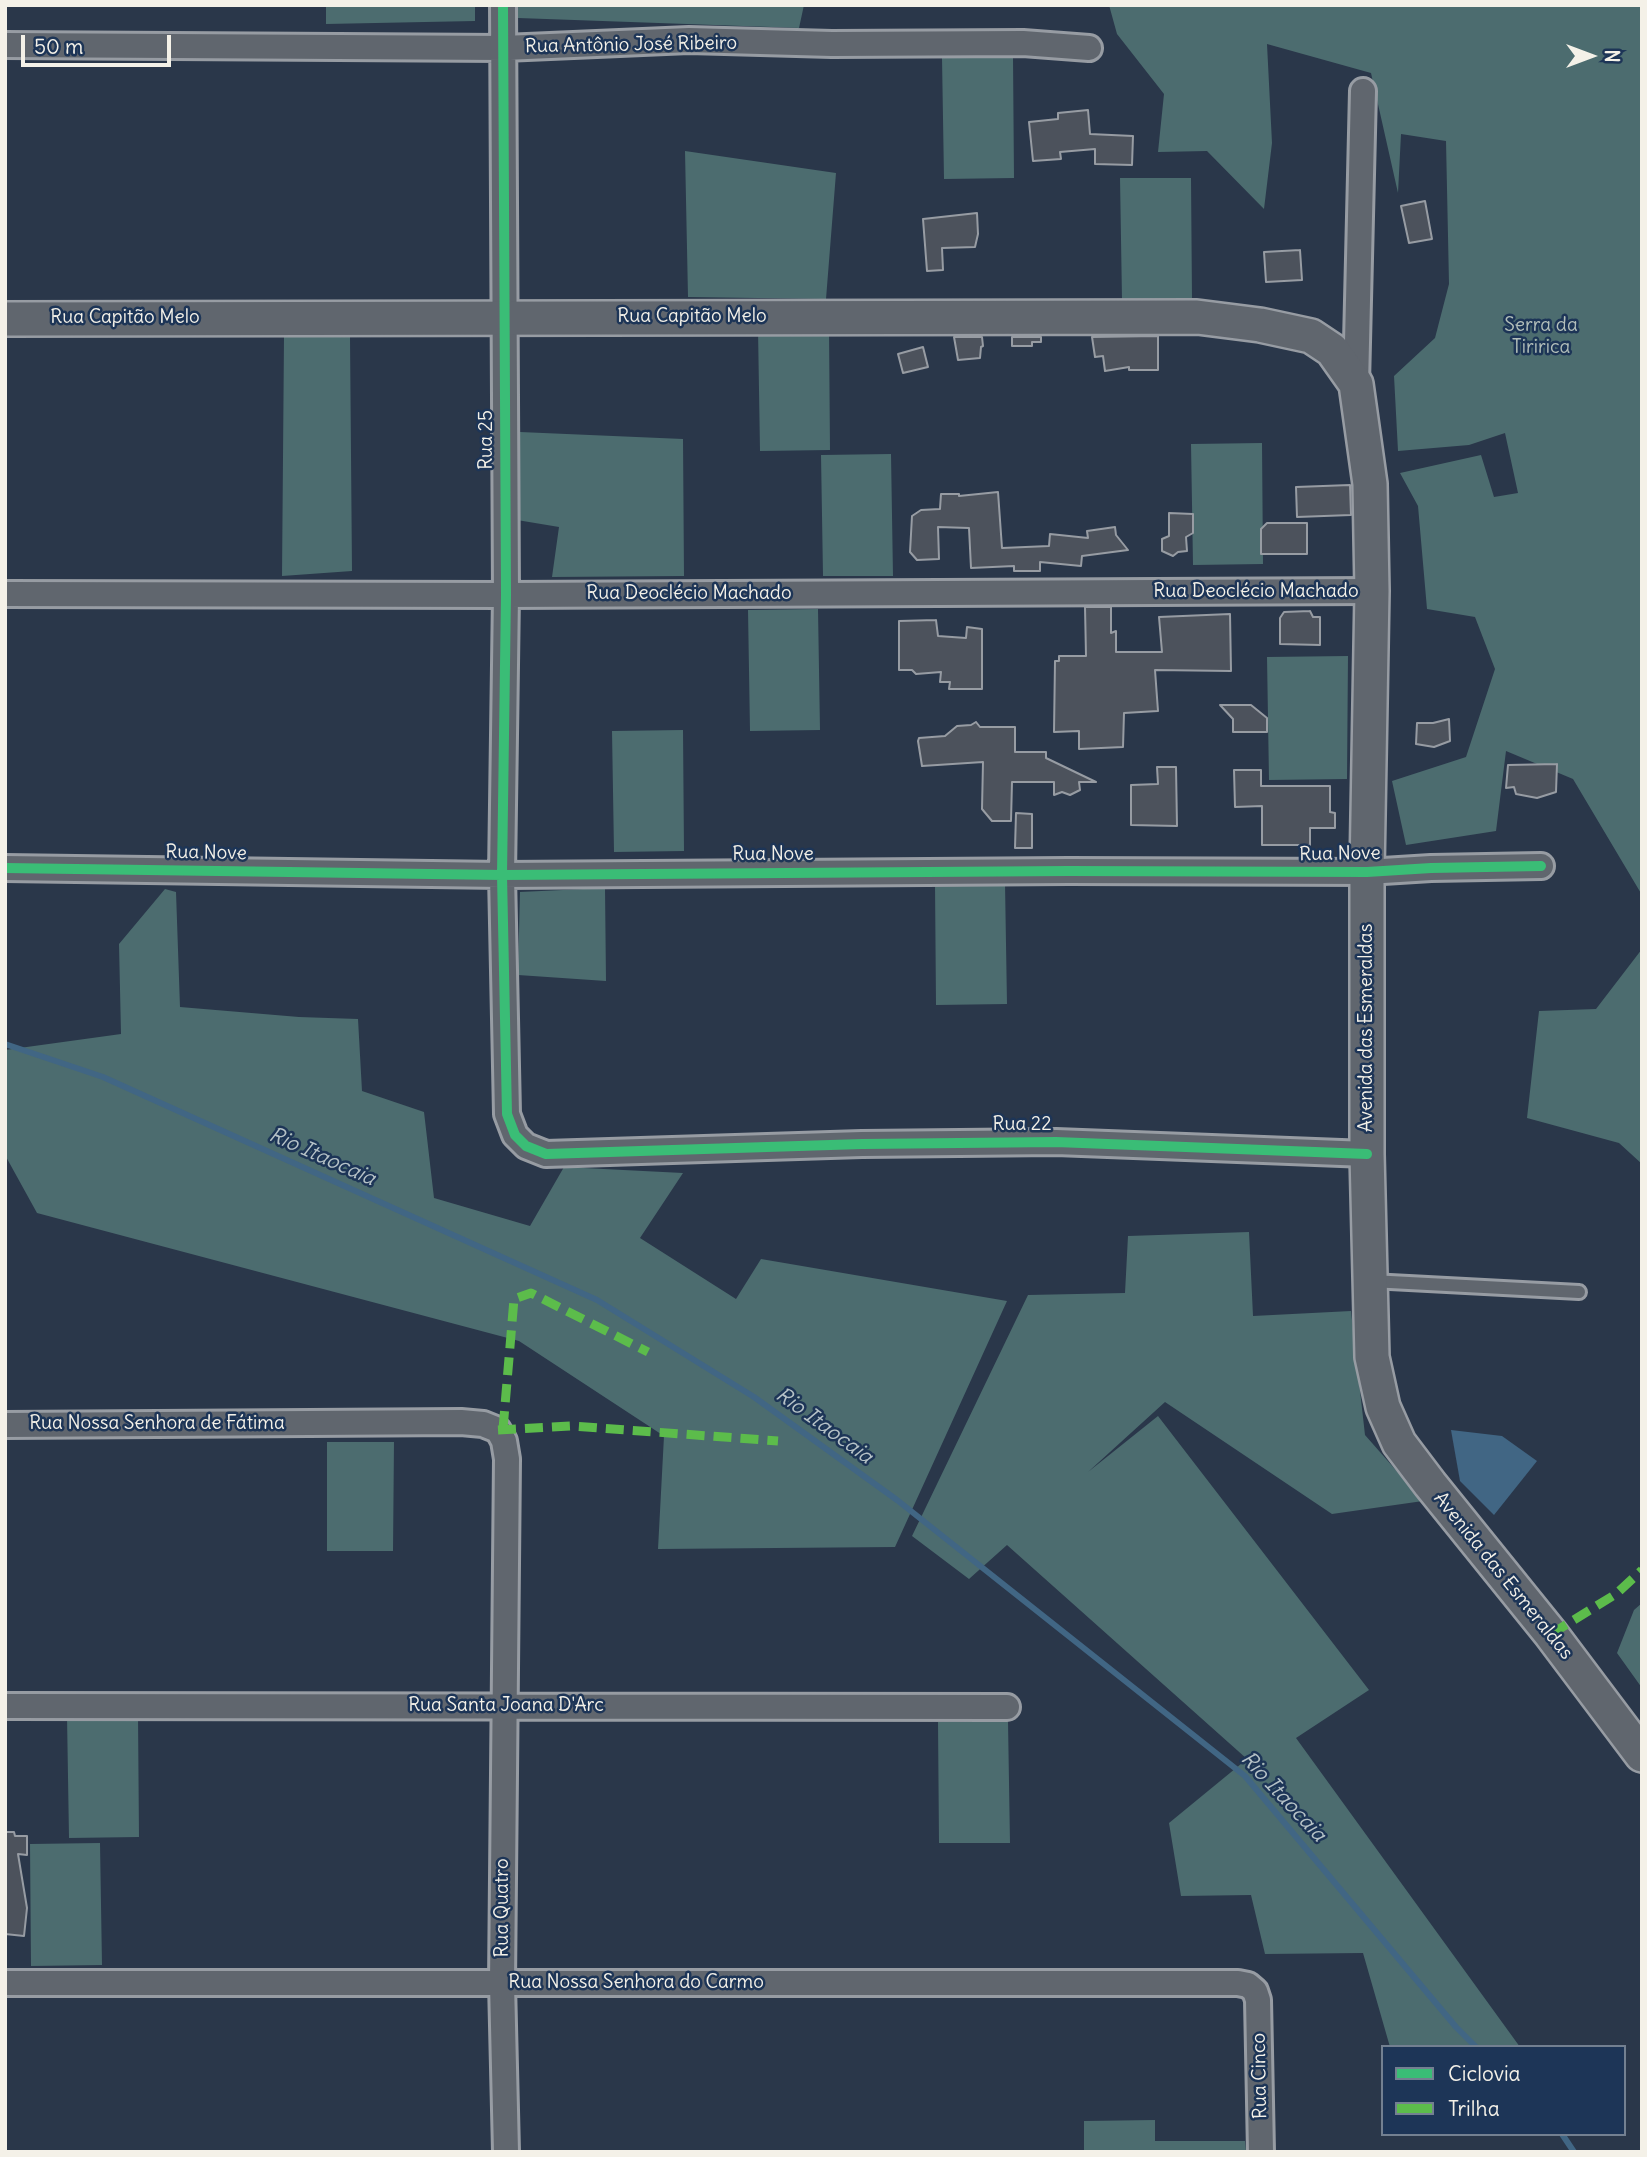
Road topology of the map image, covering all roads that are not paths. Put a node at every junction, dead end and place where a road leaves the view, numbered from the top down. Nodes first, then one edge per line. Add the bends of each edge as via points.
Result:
1 (503, 5) edge
2 (5, 45) edge
3 (504, 48) junction
4 (1088, 48) dead end
5 (1363, 91) dead end
6 (504, 317) junction
7 (5, 319) edge
8 (1356, 384) junction
9 (1372, 591) junction
10 (5, 594) edge
11 (506, 595) junction
12 (1541, 866) dead end
13 (5, 868) edge
14 (1367, 872) junction
15 (502, 875) junction
16 (1367, 1154) junction
17 (1370, 1281) junction
18 (1579, 1292) dead end
19 (5, 1425) edge
20 (5, 1706) edge
21 (505, 1706) junction
22 (1007, 1707) dead end
23 (1642, 1755) edge
24 (5, 1983) edge
25 (502, 1983) junction
26 (1258, 2000) joint
27 (506, 2152) edge
28 (1261, 2152) edge

1 - 3 street, Rua 25
2 - 3 street, Rua Antônio José Ribeiro
3 - 4 street, Rua Antônio José Ribeiro via 689,40 1023,43
3 - 6 street, Rua 25
5 - 8 street
6 - 7 main road, Rua Capitão Melo
6 - 8 main road, Rua Capitão Melo via 1197,317 1311,336 1332,350
6 - 11 street, Rua 25
8 - 9 main road, Avenida das Esmeraldas via 1370,484
9 - 11 street, Rua Deoclécio Machado
9 - 14 main road, Avenida das Esmeraldas
10 - 11 street, Rua Deoclécio Machado
11 - 15 street, Rua 25
12 - 14 street, Rua Nove
13 - 15 street, Rua Nove
14 - 15 street, Rua Nove
14 - 16 main road, Avenida das Esmeraldas
15 - 16 street, Rua 22 via 507,1114 515,1135 526,1146 546,1154 1056,1142
16 - 17 main road, Avenida das Esmeraldas
17 - 18 lane
17 - 23 main road, Avenida das Esmeraldas via 1372,1357 1383,1407 1399,1443
19 - 21 street, Rua Nossa Senhora de Fátima via 461,1422 498,1430 507,1460
20 - 21 street, Rua Santa Joana D'Arc
21 - 22 street, Rua Santa Joana D'Arc
21 - 25 street, Rua Quatro
24 - 25 street, Rua Nossa Senhora do Carmo
25 - 26 street, Rua Nossa Senhora do Carmo via 1238,1983 1248,1985
25 - 27 street, Rua Quatro
26 - 28 street, Rua Cinco

